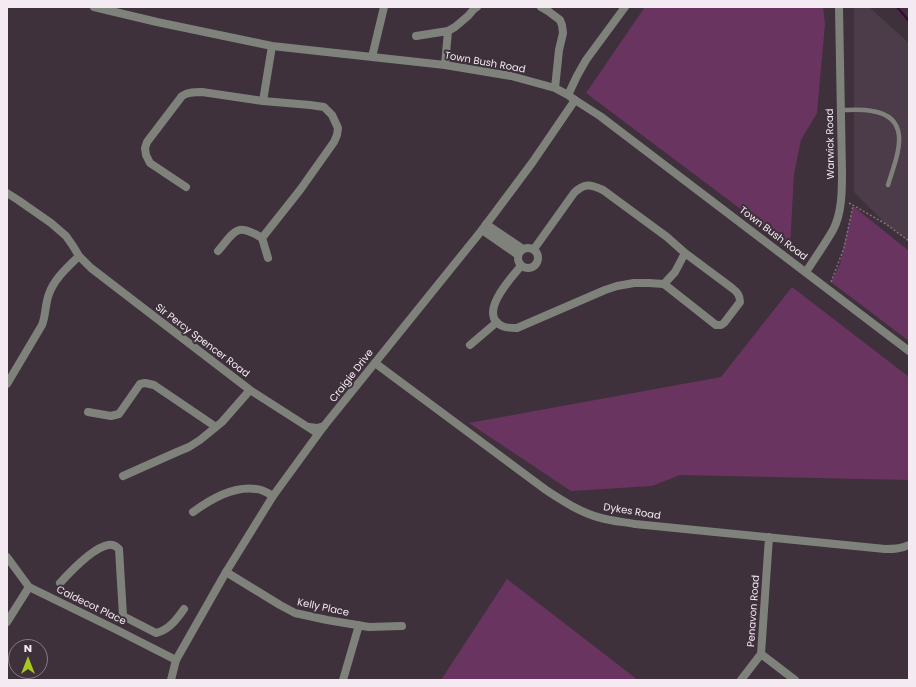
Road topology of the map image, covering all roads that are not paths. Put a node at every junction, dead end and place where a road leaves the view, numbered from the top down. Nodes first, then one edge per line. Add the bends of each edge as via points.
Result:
1 (94, 7) edge
2 (384, 7) edge
3 (477, 7) edge
4 (541, 7) edge
5 (625, 7) edge
6 (839, 7) edge
7 (448, 31) junction
8 (416, 36) dead end
9 (272, 46) junction
10 (372, 57) junction
11 (445, 65) junction
12 (554, 88) junction
13 (572, 97) junction
14 (263, 101) junction
15 (841, 110) junction
16 (888, 185) dead end
17 (186, 187) dead end
18 (7, 193) edge
19 (484, 227) junction
20 (262, 238) junction
21 (534, 249) junction
22 (218, 251) dead end
23 (521, 252) junction
24 (685, 253) junction
25 (79, 256) junction
26 (268, 258) dead end
27 (521, 266) junction
28 (806, 272) junction
29 (664, 284) junction
30 (497, 322) junction
31 (470, 345) dead end
32 (909, 351) edge
33 (375, 364) junction
34 (7, 384) edge
35 (250, 390) junction
36 (88, 412) dead end
37 (324, 426) junction
38 (216, 427) junction
39 (308, 427) junction
40 (319, 435) junction
41 (123, 476) dead end
42 (273, 496) junction
43 (193, 512) dead end
44 (769, 537) junction
45 (909, 545) edge
46 (7, 557) edge
47 (226, 572) junction
48 (60, 583) dead end
49 (29, 586) junction
50 (184, 609) dead end
51 (123, 616) junction
52 (7, 622) edge
53 (359, 625) junction
54 (402, 626) dead end
55 (117, 630) junction
56 (761, 654) junction
57 (176, 660) junction
58 (171, 680) edge
59 (344, 680) edge
60 (741, 680) edge
61 (795, 680) edge

1 - 9 street, Town Bush Road
2 - 10 street
3 - 7 street
4 - 12 street via 560,20 562,25
5 - 13 street, Craigie Drive via 586,60 577,76
6 - 15 street, Warwick Road
7 - 8 street
7 - 11 street
9 - 10 street, Town Bush Road
9 - 14 street
10 - 11 street, Town Bush Road
11 - 12 street, Town Bush Road via 511,76
12 - 13 street, Town Bush Road
13 - 19 street, Craigie Drive via 532,163
13 - 28 street, Town Bush Road
14 - 17 street via 202,92 186,93 182,96 145,148 150,163
14 - 20 street via 324,108 332,115 338,128 334,142
15 - 16 lane via 871,110 893,120 898,127 899,148
15 - 28 street, Warwick Road via 842,200 834,229
18 - 25 street, Sir Percy Spencer Road via 66,236
19 - 23 street
19 - 33 street, Craigie Drive
20 - 22 street via 246,229 238,230
20 - 26 street
21 - 23 street via 528,248
21 - 24 street via 574,194 586,185 603,190
21 - 27 street via 539,256 537,265 530,269
23 - 27 street via 518,259
24 - 29 street via 675,272
24 - 29 street via 732,288 738,294 740,302 724,323 716,325
25 - 34 street via 52,286 42,325
25 - 35 street, Sir Percy Spencer Road via 91,268
27 - 30 street via 496,299 493,315
28 - 32 street, Town Bush Road
29 - 30 street via 649,282 617,286 517,328 502,326
30 - 31 street
33 - 37 street, Craigie Drive
33 - 44 street, Dykes Road via 546,490 588,513 635,524
35 - 38 street
35 - 39 street, Sir Percy Spencer Road
36 - 38 street via 111,416 119,414 140,384 145,383 154,385
37 - 39 street
37 - 40 street, Craigie Drive
38 - 41 street via 189,447
39 - 40 street, Sir Percy Spencer Road
40 - 42 street, Craigie Drive
42 - 43 street via 257,489 237,490 215,498
42 - 47 street, Craigie Drive
44 - 45 street, Dykes Road via 885,550
44 - 56 street, Penavon Road
46 - 49 street, Caldecot Place
47 - 53 street, Kelly Place via 295,614
47 - 57 street, Craigie Drive
48 - 51 street via 95,551 108,545 117,547
49 - 52 street
49 - 55 street, Caldecot Place
50 - 51 street via 174,623 156,633
51 - 55 street
53 - 54 street, Kelly Place
53 - 59 street
55 - 57 street, Caldecot Place
56 - 60 street, Penavon Road
56 - 61 street
57 - 58 street, Craigie Drive

